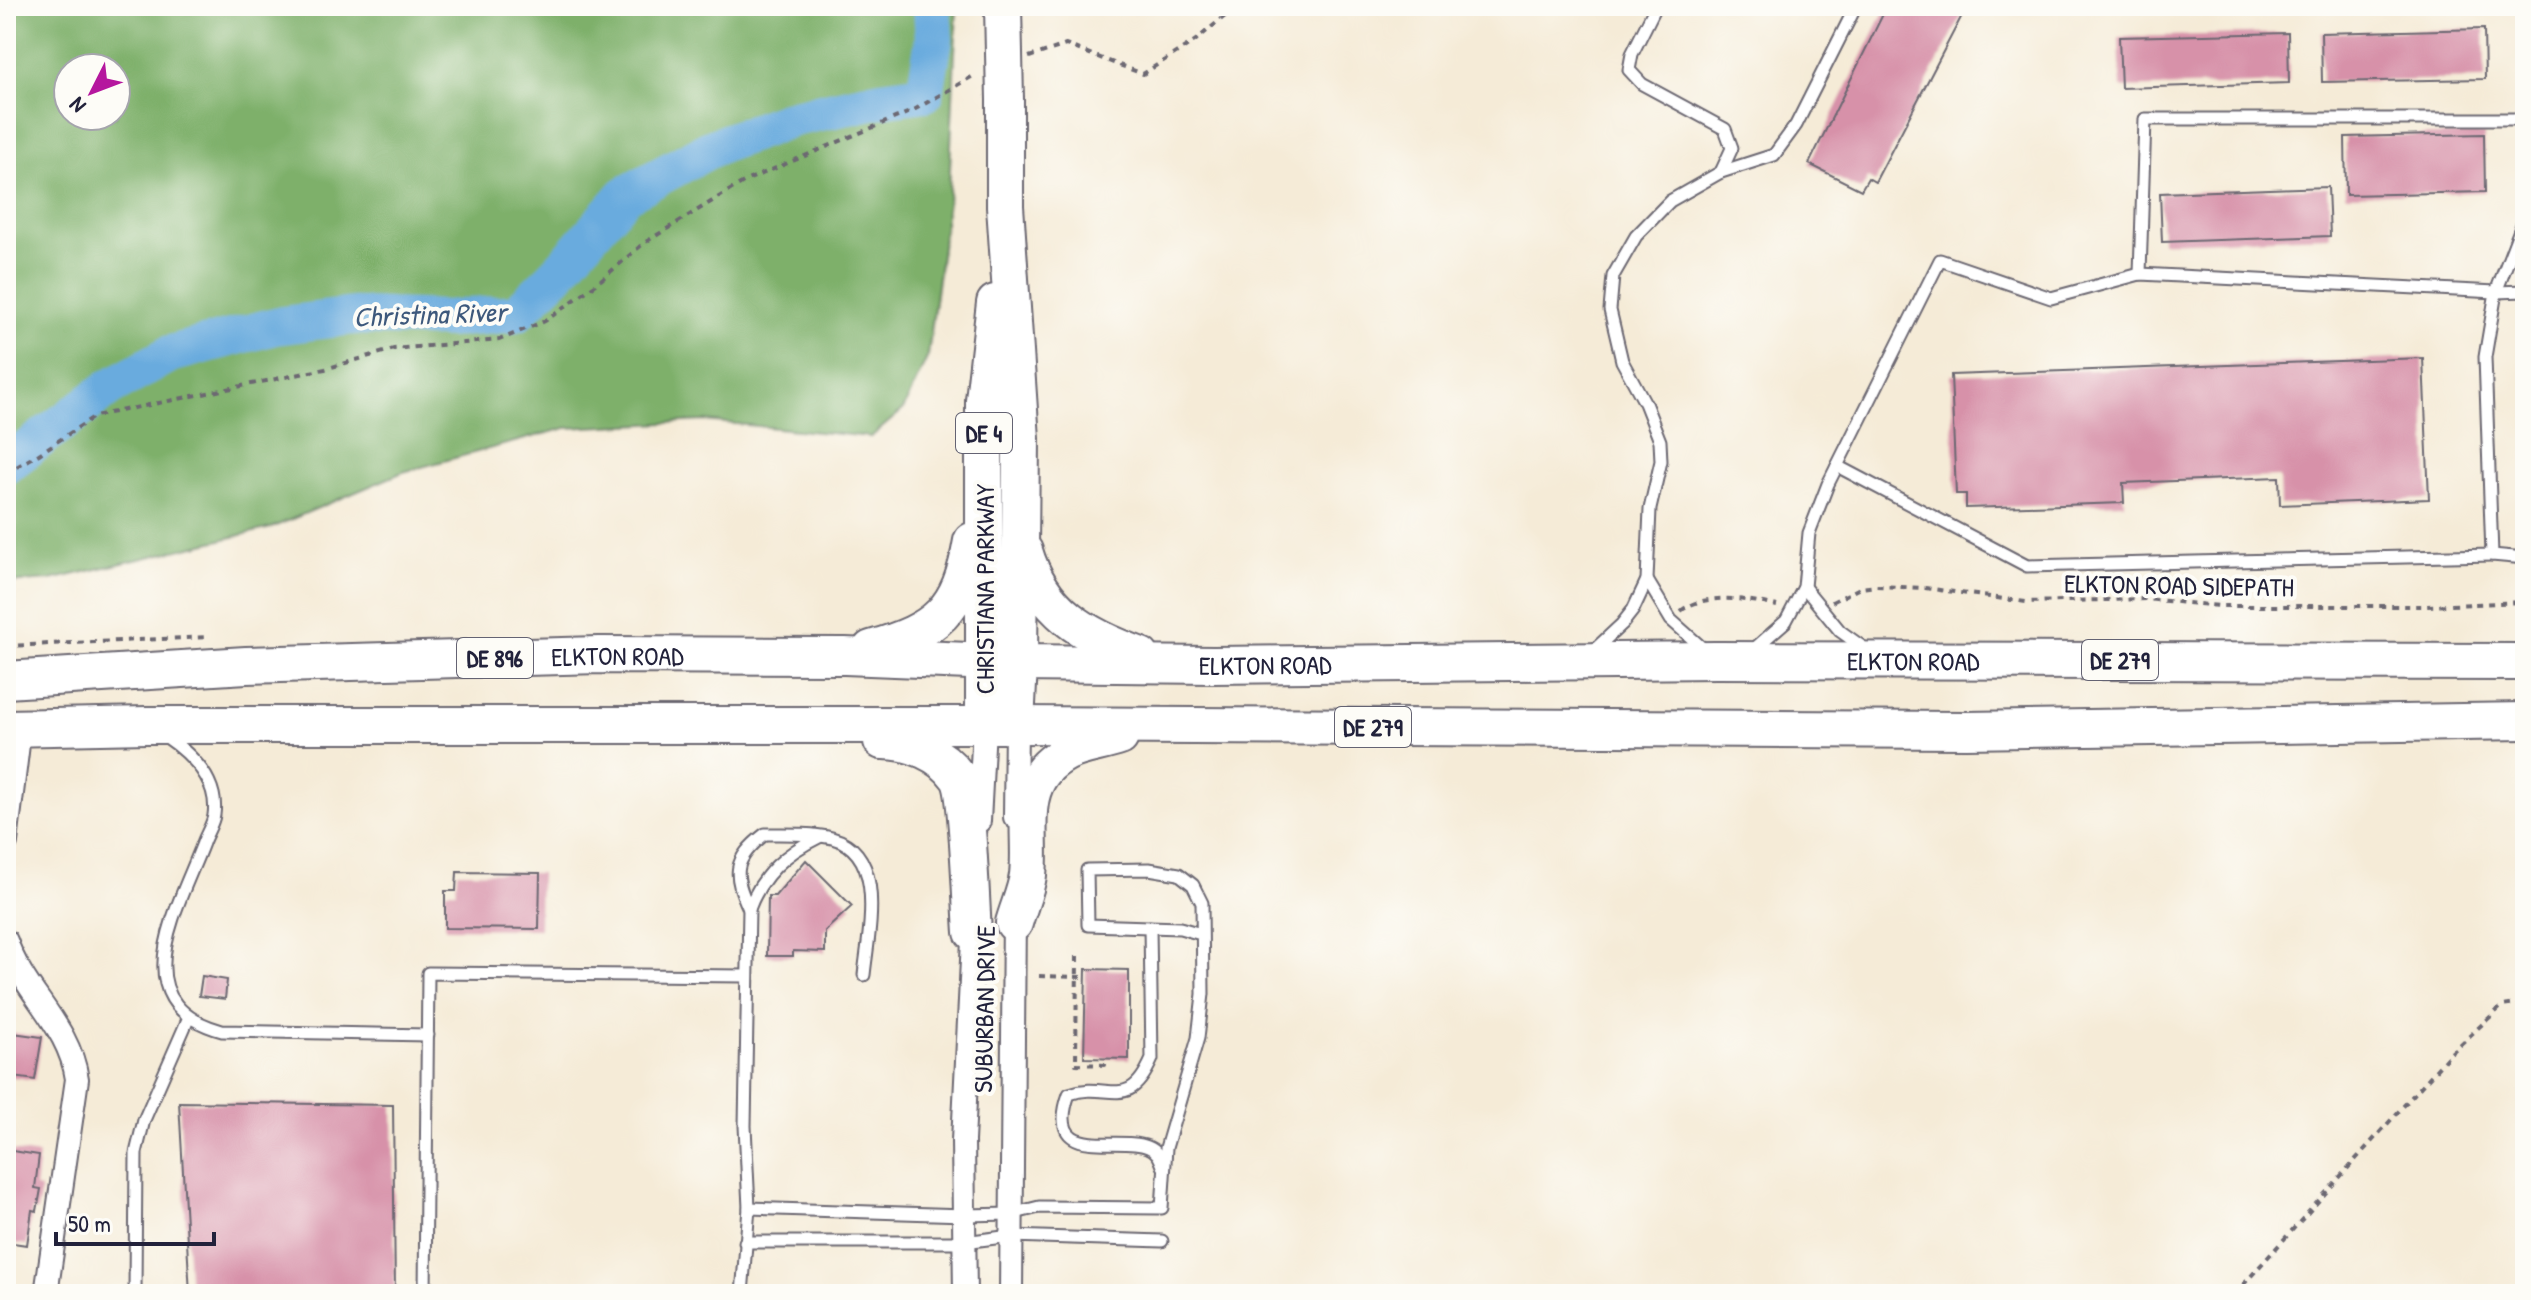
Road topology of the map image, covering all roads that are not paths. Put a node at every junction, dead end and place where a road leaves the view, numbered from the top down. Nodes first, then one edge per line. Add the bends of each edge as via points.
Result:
1 (1003, 6) edge
2 (1656, 6) edge
3 (1856, 6) edge
4 (2525, 119) edge
5 (1721, 172) junction
6 (1005, 206) junction
7 (2525, 217) edge
8 (2140, 274) junction
9 (2525, 291) edge
10 (2496, 292) junction
11 (1837, 466) junction
12 (985, 469) junction
13 (1020, 538) junction
14 (2492, 555) junction
15 (2525, 558) edge
16 (1647, 580) junction
17 (1804, 587) junction
18 (845, 656) junction
19 (1727, 660) junction
20 (1582, 661) junction
21 (1883, 661) junction
22 (2525, 662) edge
23 (1002, 663) junction
24 (1165, 664) junction
25 (6, 680) edge
26 (2525, 721) edge
27 (147, 725) junction
28 (696, 726) junction
29 (1000, 726) junction
30 (1155, 726) junction
31 (13, 728) edge
32 (819, 837) junction
33 (6, 842) edge
34 (749, 909) junction
35 (1014, 923) junction
36 (1150, 927) junction
37 (973, 932) junction
38 (1201, 934) junction
39 (6, 941) edge
40 (864, 975) dead end
41 (746, 976) junction
42 (189, 1017) junction
43 (428, 1035) junction
44 (1164, 1167) junction
45 (749, 1208) junction
46 (965, 1215) junction
47 (1011, 1225) junction
48 (1162, 1241) dead end
49 (745, 1242) junction
50 (964, 1242) junction
51 (46, 1294) edge
52 (135, 1294) edge
53 (425, 1294) edge
54 (742, 1294) edge
55 (965, 1294) edge
56 (1011, 1294) edge

1 - 6 main road, DE 4, bridge via 996,86
2 - 5 lane via 1629,70 1642,84 1725,129 1732,148
3 - 5 lane via 1796,125 1774,155
4 - 8 lane via 2145,119
5 - 16 lane via 1670,201 1636,236 1613,276 1610,310 1622,361 1660,441
6 - 12 main road, CHRISTIANA PARKWAY / DE 4 via 984,400
6 - 13 main road, CHRISTIANA PARKWAY / DE 4 via 1021,439
7 - 10 lane
8 - 10 lane
8 - 11 lane via 2051,298 1940,260
9 - 10 lane
10 - 14 lane via 2485,357
11 - 14 lane via 2027,566
11 - 17 lane via 1809,533
12 - 18 main road via 965,574 949,607 921,632
12 - 23 main road, CHRISTIANA PARKWAY / DE 4
13 - 23 main road, CHRISTIANA PARKWAY / DE 4
13 - 24 main road via 1037,583 1069,620 1100,640
14 - 15 lane
16 - 19 lane via 1671,620
16 - 20 lane via 1622,624
17 - 19 lane via 1786,621
17 - 21 lane via 1840,631
18 - 23 main road, ELKTON ROAD / DE 896
18 - 25 main road, ELKTON ROAD / DE 896 via 599,655 246,665
19 - 20 main road, ELKTON ROAD / DE 279
19 - 21 main road, ELKTON ROAD / DE 279
20 - 24 main road, ELKTON ROAD / DE 279
21 - 22 main road, ELKTON ROAD / DE 279
23 - 24 main road, ELKTON ROAD / DE 279
23 - 29 main road, CHRISTIANA PARKWAY / DE 4
26 - 30 main road, DE 279 via 1967,730
27 - 28 main road
27 - 31 main road
27 - 42 lane via 182,748 211,789 214,814 165,943 162,972 168,995
28 - 29 main road
28 - 37 main road via 735,742 896,741 939,757 960,779
29 - 30 main road, DE 279
29 - 35 street, SUBURBAN DRIVE
29 - 37 street, SUBURBAN DRIVE
30 - 35 main road via 1067,753 1043,773 1031,793 1028,877
31 - 33 street
32 - 34 lane via 778,864 757,887
32 - 34 lane via 765,834 750,845 737,881
32 - 40 lane via 845,844 871,881
34 - 41 lane
35 - 47 street, SUBURBAN DRIVE
36 - 38 lane
36 - 38 lane via 1088,925 1087,870 1179,874 1193,885 1202,903
36 - 44 lane via 1152,1059 1133,1088 1069,1094 1066,1126 1074,1138 1088,1143 1146,1146 1158,1153
37 - 46 street, SUBURBAN DRIVE via 963,1141
38 - 44 lane via 1198,1038
39 - 51 street via 25,983 63,1033 77,1079
41 - 43 lane via 428,973
41 - 45 lane
42 - 43 lane via 222,1031
42 - 52 lane via 144,1120 136,1153
43 - 53 lane
44 - 47 lane via 1162,1208 1039,1207
45 - 46 lane
45 - 49 lane
46 - 47 lane
46 - 50 street, SUBURBAN DRIVE
47 - 48 lane
47 - 50 lane
47 - 56 street, SUBURBAN DRIVE
49 - 50 lane
49 - 54 lane
50 - 55 street, SUBURBAN DRIVE

